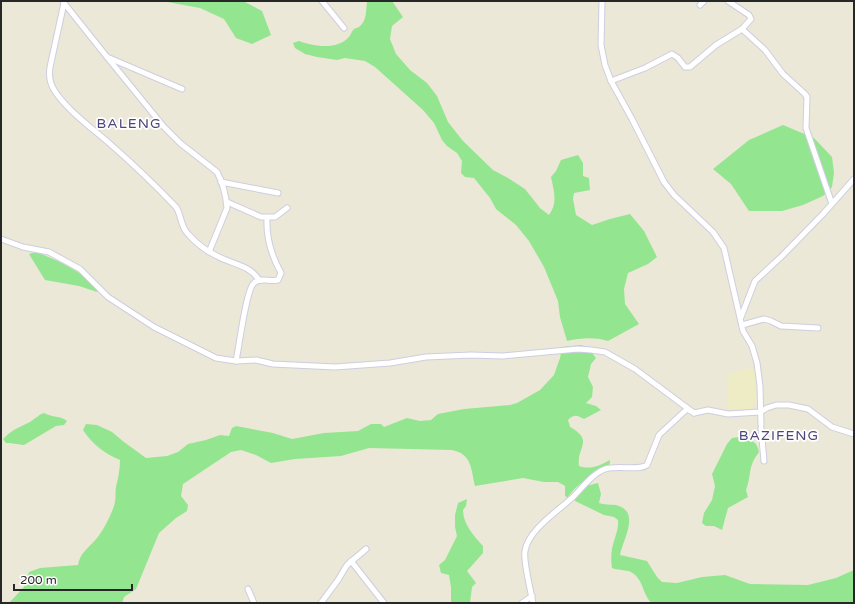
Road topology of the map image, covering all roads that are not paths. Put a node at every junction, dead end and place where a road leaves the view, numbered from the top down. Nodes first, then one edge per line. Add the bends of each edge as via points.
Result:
1 (322, 1) edge
2 (602, 1) edge
3 (728, 1) edge
4 (64, 2) edge
5 (344, 28) dead end
6 (742, 29) junction
7 (107, 57) junction
8 (611, 81) junction
9 (182, 89) dead end
10 (854, 179) edge
11 (221, 182) junction
12 (278, 193) dead end
13 (227, 202) junction
14 (832, 204) junction
15 (287, 208) dead end
16 (267, 218) junction
17 (1, 239) edge
18 (208, 252) junction
19 (259, 280) junction
20 (741, 318) junction
21 (742, 325) junction
22 (818, 328) dead end
23 (236, 361) junction
24 (760, 412) junction
25 (694, 413) junction
26 (854, 434) edge
27 (764, 461) dead end
28 (366, 549) dead end
29 (351, 561) junction
30 (248, 589) dead end
31 (532, 596) junction
32 (254, 603) edge
33 (320, 603) edge
34 (384, 603) edge
35 (522, 603) edge
36 (533, 603) edge

1 - 5 street
2 - 8 street via 601,45
3 - 6 street via 751,17
4 - 7 street
4 - 18 street via 50,67 49,76 53,88 70,108 176,207 182,228
6 - 8 street via 690,67 685,68 672,54
6 - 14 street via 805,94 808,101 806,128
7 - 9 street
7 - 11 street via 164,127 217,172
8 - 20 street via 664,182 720,241 727,257
10 - 14 street
11 - 12 street
11 - 13 street
13 - 16 street
13 - 18 street via 227,208
14 - 20 street via 787,252 755,281
15 - 16 street via 275,217
16 - 19 street via 266,230 270,249 280,273 278,280
17 - 23 street via 49,252 80,269 108,297 154,327 216,358
18 - 19 street via 253,272
19 - 23 street via 250,287
20 - 21 street
21 - 22 street via 764,319 781,326
21 - 24 street via 757,363
23 - 25 street via 256,360 273,364 335,367 390,363 426,357 503,356 591,350 605,352 635,368
24 - 25 street via 728,414 708,410
24 - 26 street via 776,405 800,407 812,412 832,427
24 - 27 street
25 - 31 street via 687,409 663,431 644,467 618,466 604,470 581,488 534,533 524,552
28 - 29 street
29 - 33 street
29 - 34 street
30 - 32 street
31 - 35 street
31 - 36 street

